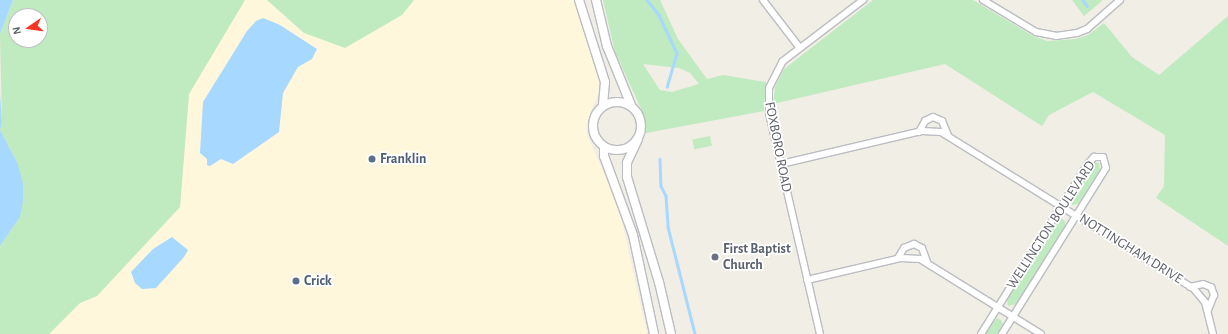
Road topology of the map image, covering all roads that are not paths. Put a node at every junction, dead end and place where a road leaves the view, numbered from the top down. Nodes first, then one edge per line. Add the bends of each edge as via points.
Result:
1 (579, 0) edge
2 (596, 0) edge
3 (763, 0) edge
4 (863, 0) edge
5 (983, 0) edge
6 (1120, 0) edge
7 (799, 47) junction
8 (631, 105) junction
9 (603, 106) junction
10 (919, 132) junction
11 (948, 136) junction
12 (638, 139) junction
13 (604, 147) junction
14 (781, 164) junction
15 (1061, 205) junction
16 (1076, 214) junction
17 (898, 258) junction
18 (927, 262) junction
19 (808, 280) junction
20 (1190, 287) junction
21 (998, 307) junction
22 (1208, 310) junction
23 (1013, 317) junction
24 (654, 334) edge
25 (671, 334) edge
26 (820, 334) edge
27 (982, 334) edge
28 (1002, 334) edge
29 (1041, 334) edge
30 (1214, 334) edge

1 - 9 street via 605,82
2 - 8 street via 607,46
3 - 7 street
4 - 7 street, FOXBORO ROAD
5 - 6 street via 1036,32 1056,36 1086,29
7 - 14 street, FOXBORO ROAD via 777,69 769,88 768,109
8 - 9 street via 612,102
8 - 12 street via 642,121
9 - 13 street via 597,113 593,132
10 - 11 street, NOTTINGHAM DRIVE via 933,130
10 - 11 street, NOTTINGHAM DRIVE via 926,120 933,117 942,121
10 - 14 street, NOTTINGHAM DRIVE
11 - 15 street, NOTTINGHAM DRIVE
12 - 13 street via 623,150
12 - 25 street via 627,163 627,177 659,282
13 - 24 street via 607,166 633,235
14 - 19 street, FOXBORO ROAD
15 - 16 street, NOTTINGHAM DRIVE
15 - 16 street, WELLINGTON BOULEVARD via 1092,159 1103,157 1106,168
15 - 21 street, WELLINGTON BOULEVARD
16 - 20 street, NOTTINGHAM DRIVE
16 - 23 street, WELLINGTON BOULEVARD
17 - 18 street via 912,257
17 - 18 street via 904,248 914,244 922,248
17 - 19 street
18 - 21 street
19 - 26 street, FOXBORO ROAD
20 - 22 street, NOTTINGHAM DRIVE via 1201,295
20 - 22 street, NOTTINGHAM DRIVE via 1204,284 1211,287 1214,295
21 - 23 street
21 - 27 street, WELLINGTON BOULEVARD
22 - 30 street, NOTTINGHAM DRIVE
23 - 28 street, WELLINGTON BOULEVARD
23 - 29 street

